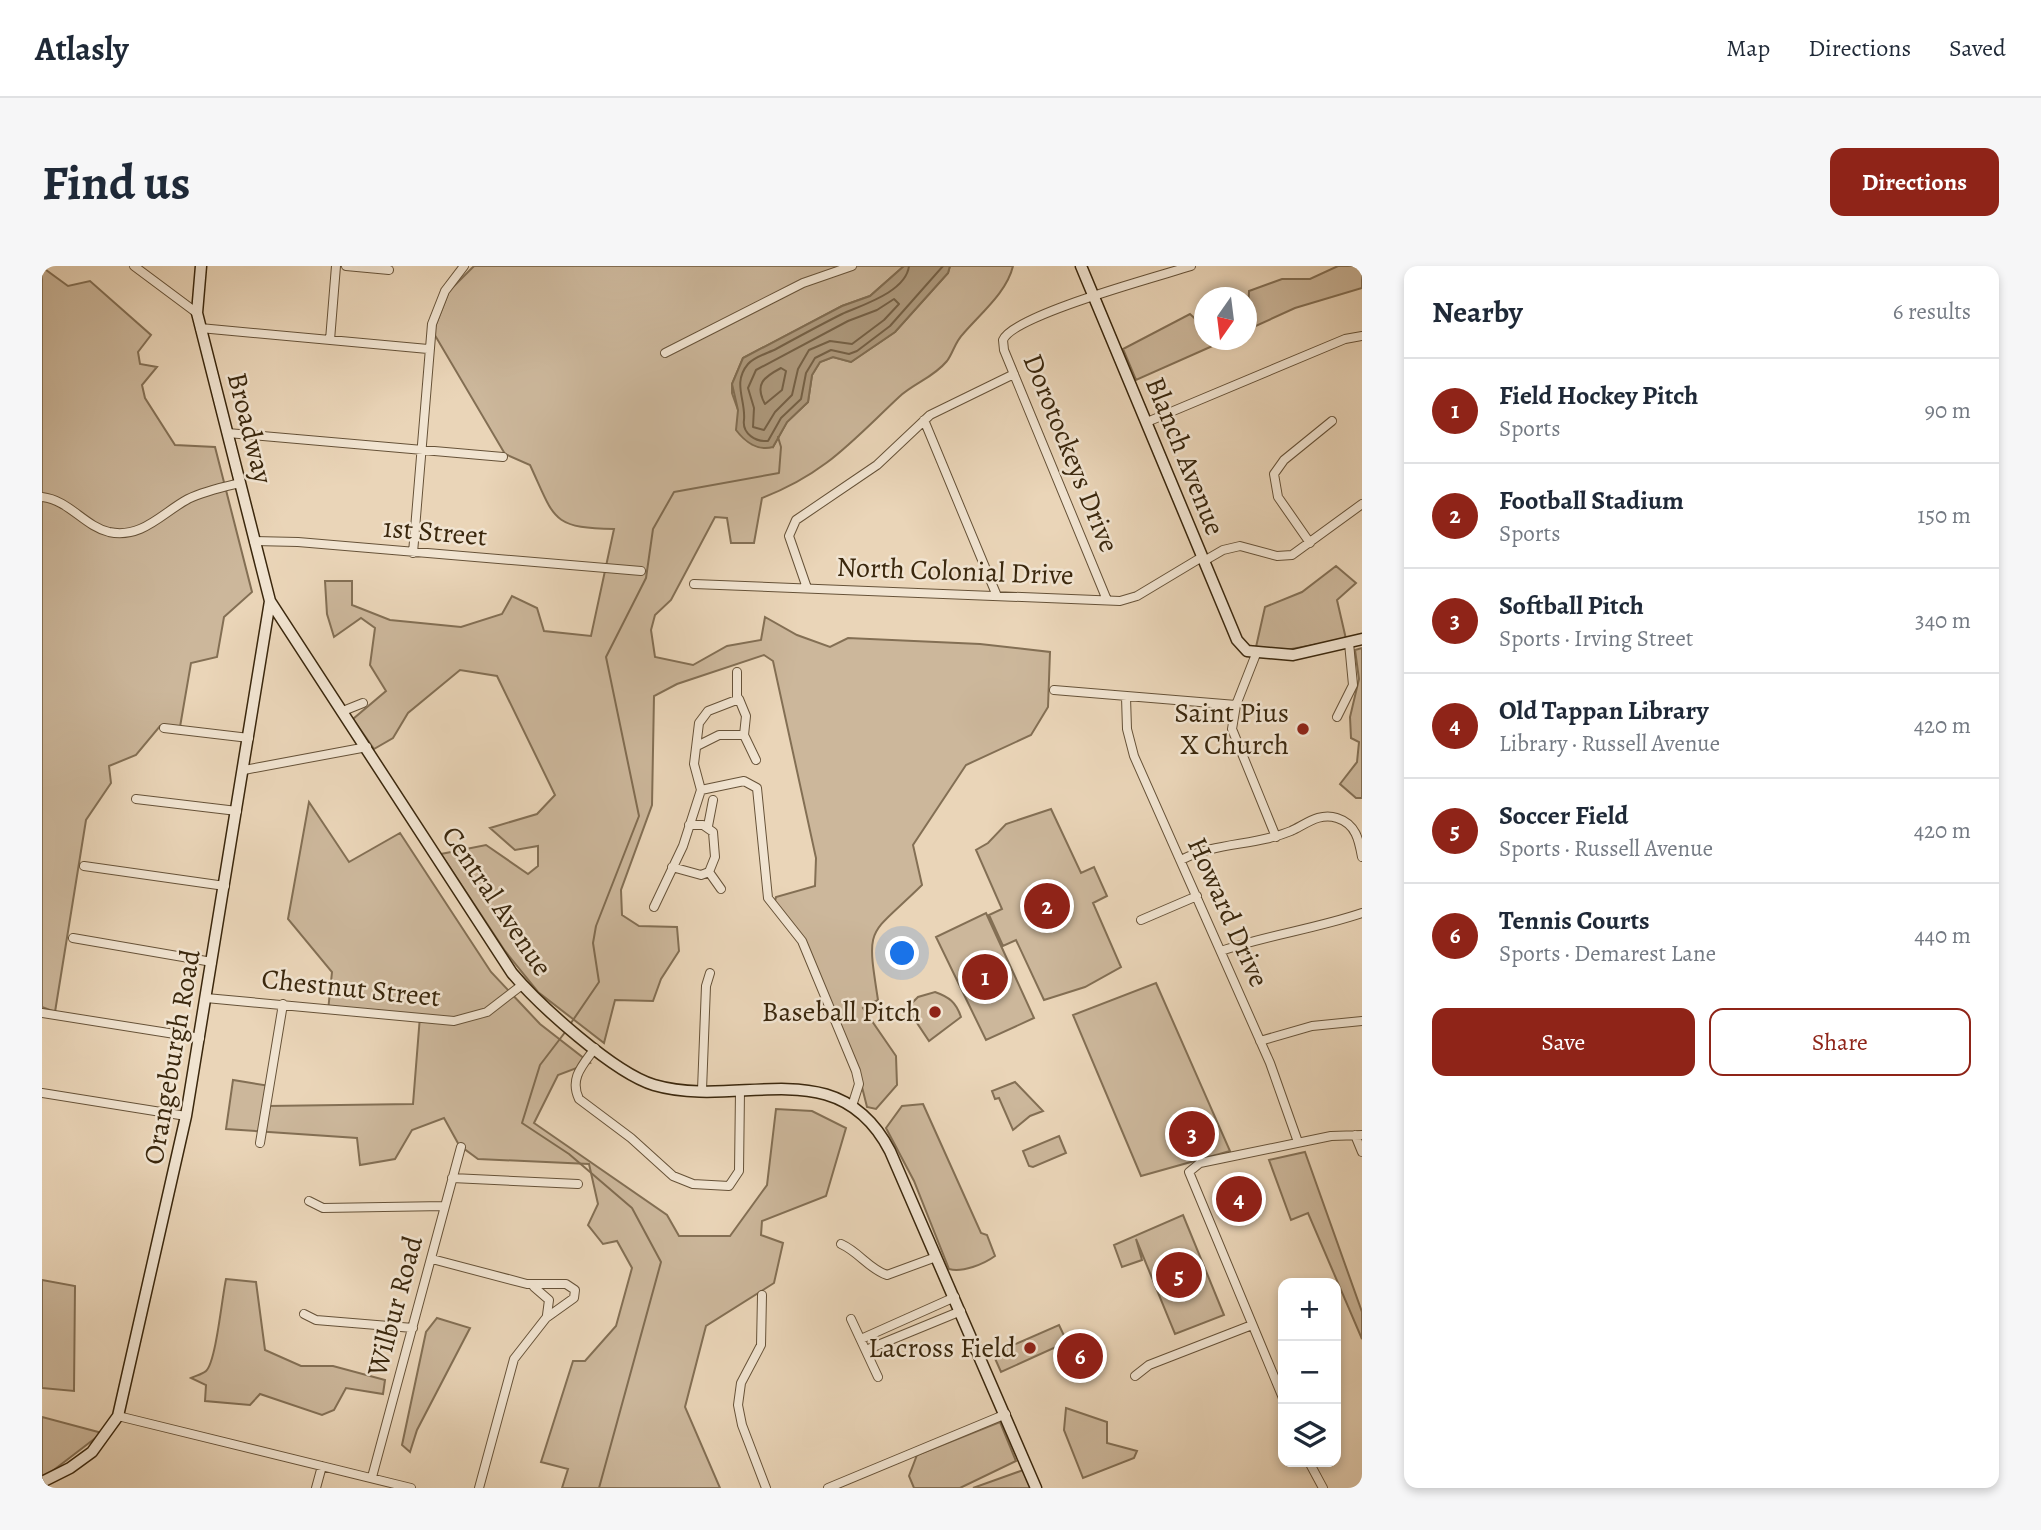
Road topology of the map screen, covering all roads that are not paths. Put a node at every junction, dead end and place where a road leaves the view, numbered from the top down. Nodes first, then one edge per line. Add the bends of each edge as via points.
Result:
1 (134, 266) edge
2 (201, 266) edge
3 (336, 266) edge
4 (346, 266) edge
5 (464, 266) edge
6 (852, 266) edge
7 (1081, 266) edge
8 (1191, 266) edge
9 (389, 270) dead end
10 (1093, 296) junction
11 (197, 313) junction
12 (200, 328) junction
13 (1362, 335) edge
14 (330, 340) junction
15 (428, 349) junction
16 (665, 353) dead end
17 (1014, 374) junction
18 (924, 420) junction
19 (1332, 421) dead end
20 (1147, 422) junction
21 (228, 433) junction
22 (421, 450) junction
23 (503, 457) dead end
24 (240, 483) junction
25 (42, 497) edge
26 (1362, 504) edge
27 (254, 541) junction
28 (1310, 543) junction
29 (413, 553) junction
30 (1203, 559) junction
31 (641, 570) dead end
32 (694, 584) dead end
33 (807, 587) junction
34 (998, 596) junction
35 (1107, 600) junction
36 (270, 601) junction
37 (1362, 639) edge
38 (1349, 643) junction
39 (1256, 654) junction
40 (737, 673) dead end
41 (1055, 690) dead end
42 (1126, 697) junction
43 (737, 699) junction
44 (363, 702) dead end
45 (1236, 705) junction
46 (343, 711) junction
47 (1337, 717) dead end
48 (164, 728) dead end
49 (744, 735) junction
50 (249, 738) junction
51 (697, 746) junction
52 (367, 747) junction
53 (756, 760) dead end
54 (244, 770) junction
55 (701, 790) junction
56 (136, 799) dead end
57 (713, 800) dead end
58 (237, 811) junction
59 (690, 825) junction
60 (708, 826) junction
61 (1276, 837) junction
62 (1362, 857) edge
63 (1181, 860) junction
64 (84, 866) dead end
65 (672, 867) junction
66 (709, 872) junction
67 (225, 886) junction
68 (720, 889) dead end
69 (1196, 896) junction
70 (654, 908) dead end
71 (1362, 913) edge
72 (1141, 920) dead end
73 (74, 938) dead end
74 (1221, 951) junction
75 (212, 962) junction
76 (710, 974) dead end
77 (522, 985) junction
78 (206, 998) junction
79 (284, 1004) junction
80 (42, 1013) edge
81 (1362, 1021) edge
82 (200, 1038) junction
83 (1260, 1041) junction
84 (596, 1048) junction
85 (702, 1090) junction
86 (740, 1091) junction
87 (42, 1093) edge
88 (852, 1106) junction
89 (186, 1116) junction
90 (1358, 1135) edge
91 (260, 1143) dead end
92 (1298, 1143) junction
93 (461, 1147) dead end
94 (1362, 1152) edge
95 (452, 1178) junction
96 (578, 1184) dead end
97 (309, 1201) dead end
98 (445, 1206) junction
99 (841, 1244) dead end
100 (936, 1257) junction
101 (432, 1259) junction
102 (527, 1284) junction
103 (762, 1295) dead end
104 (955, 1297) junction
105 (936, 1305) junction
106 (961, 1311) junction
107 (304, 1314) dead end
108 (546, 1318) junction
109 (851, 1319) dead end
110 (941, 1319) junction
111 (900, 1321) junction
112 (1252, 1325) junction
113 (413, 1328) junction
114 (906, 1334) junction
115 (861, 1339) junction
116 (866, 1350) junction
117 (1135, 1376) dead end
118 (878, 1377) dead end
119 (1278, 1386) edge
120 (1006, 1414) junction
121 (118, 1416) junction
122 (322, 1466) junction
123 (1312, 1467) edge
124 (372, 1477) junction
125 (42, 1482) edge
126 (316, 1488) edge
127 (411, 1488) edge
128 (479, 1488) edge
129 (766, 1488) edge
130 (828, 1488) edge
131 (1036, 1488) edge
132 (1323, 1488) edge

1 - 11 street
2 - 11 street, Broadway
3 - 14 street
4 - 9 street
5 - 15 street via 445,291
6 - 16 street via 781,293
7 - 10 street, Blanch Avenue
8 - 10 street, Dorotockeys Drive
10 - 17 street, Dorotockeys Drive via 1009,330 1003,345
10 - 20 street, Blanch Avenue
11 - 12 street, Broadway
12 - 14 street
12 - 21 street, Broadway
13 - 20 street
14 - 15 street
15 - 22 street
17 - 18 street
17 - 35 street, Dorotockeys Drive
18 - 33 street via 877,465 792,524 790,542
18 - 34 street
19 - 28 street via 1284,460 1274,474 1278,497
20 - 30 street, Blanch Avenue
21 - 22 street
21 - 24 street, Broadway
22 - 23 street
22 - 29 street
24 - 25 street via 190,498 147,527 129,533 102,530 60,502
24 - 27 street, Broadway
26 - 28 street, North Colonial Drive
27 - 29 street, 1st Street
27 - 36 street, Broadway
28 - 30 street, North Colonial Drive via 1285,556 1232,547
29 - 31 street, 1st Street
30 - 35 street, North Colonial Drive via 1137,596
30 - 39 street, Blanch Avenue via 1237,640
32 - 33 street, North Colonial Drive
33 - 34 street, North Colonial Drive
34 - 35 street, North Colonial Drive
36 - 46 street, Central Avenue
36 - 50 street, Orangeburgh Road
37 - 38 street
38 - 39 street via 1293,655
38 - 47 street via 1353,685
39 - 45 street
40 - 43 street
41 - 42 street
42 - 45 street
42 - 63 street, Howard Drive via 1134,756
43 - 49 street via 744,706
43 - 51 street via 702,717
44 - 46 street
45 - 61 street via 1232,729 1237,746
46 - 52 street, Central Avenue
48 - 50 street
49 - 51 street via 719,735
49 - 53 street
50 - 54 street, Orangeburgh Road
51 - 55 street via 694,764
52 - 54 street
52 - 77 street, Central Avenue
54 - 58 street, Orangeburgh Road
55 - 59 street
55 - 88 street via 744,781 757,788 768,898 802,941 856,1071 859,1084
56 - 58 street
57 - 60 street
58 - 67 street, Orangeburgh Road
59 - 60 street
59 - 65 street
60 - 66 street via 715,844
61 - 62 street via 1316,818 1338,818 1355,832
61 - 63 street via 1206,849
63 - 69 street, Howard Drive
64 - 67 street
65 - 66 street
65 - 70 street
66 - 68 street
67 - 75 street, Orangeburgh Road
69 - 72 street
69 - 74 street, Howard Drive
71 - 74 street
73 - 75 street
74 - 83 street, Howard Drive
75 - 78 street, Orangeburgh Road
76 - 85 street
77 - 79 street, Chestnut Street via 487,1012 454,1021
77 - 84 street, Central Avenue
78 - 79 street, Chestnut Street
78 - 82 street, Orangeburgh Road
79 - 91 street
80 - 82 street
81 - 83 street via 1312,1026
82 - 89 street, Orangeburgh Road
83 - 92 street, Howard Drive
84 - 85 street, Central Avenue via 651,1084
84 - 86 street via 575,1076 579,1099 673,1177 693,1184 729,1186 734,1181 739,1171
85 - 86 street, Central Avenue
86 - 88 street, Central Avenue via 801,1088
87 - 89 street
88 - 100 street, Central Avenue via 884,1138
89 - 121 street, Orangeburgh Road
90 - 92 street
90 - 94 street
92 - 112 street via 1193,1165 1190,1176
93 - 95 street, Wilbur Road
95 - 96 street
95 - 98 street, Wilbur Road
97 - 98 street via 323,1208
98 - 101 street, Wilbur Road
99 - 100 street via 887,1275
100 - 104 street, Central Avenue
101 - 102 street
101 - 113 street, Wilbur Road
102 - 108 street via 546,1295 550,1305
102 - 108 street via 566,1284 575,1290 571,1301
103 - 129 street via 763,1337 741,1383 738,1405
104 - 105 street
104 - 106 street, Central Avenue
105 - 110 street
105 - 111 street
106 - 110 street
106 - 120 street, Central Avenue
107 - 113 street via 316,1320
108 - 128 street via 514,1359
109 - 115 street
110 - 114 street
111 - 114 street
111 - 115 street
112 - 117 street via 1149,1365
112 - 119 street
113 - 124 street, Wilbur Road
114 - 116 street
115 - 116 street
116 - 118 street
120 - 130 street
120 - 131 street, Central Avenue
121 - 122 street
121 - 125 street, Orangeburgh Road via 92,1452
122 - 124 street
122 - 126 street
123 - 132 street
124 - 127 street

